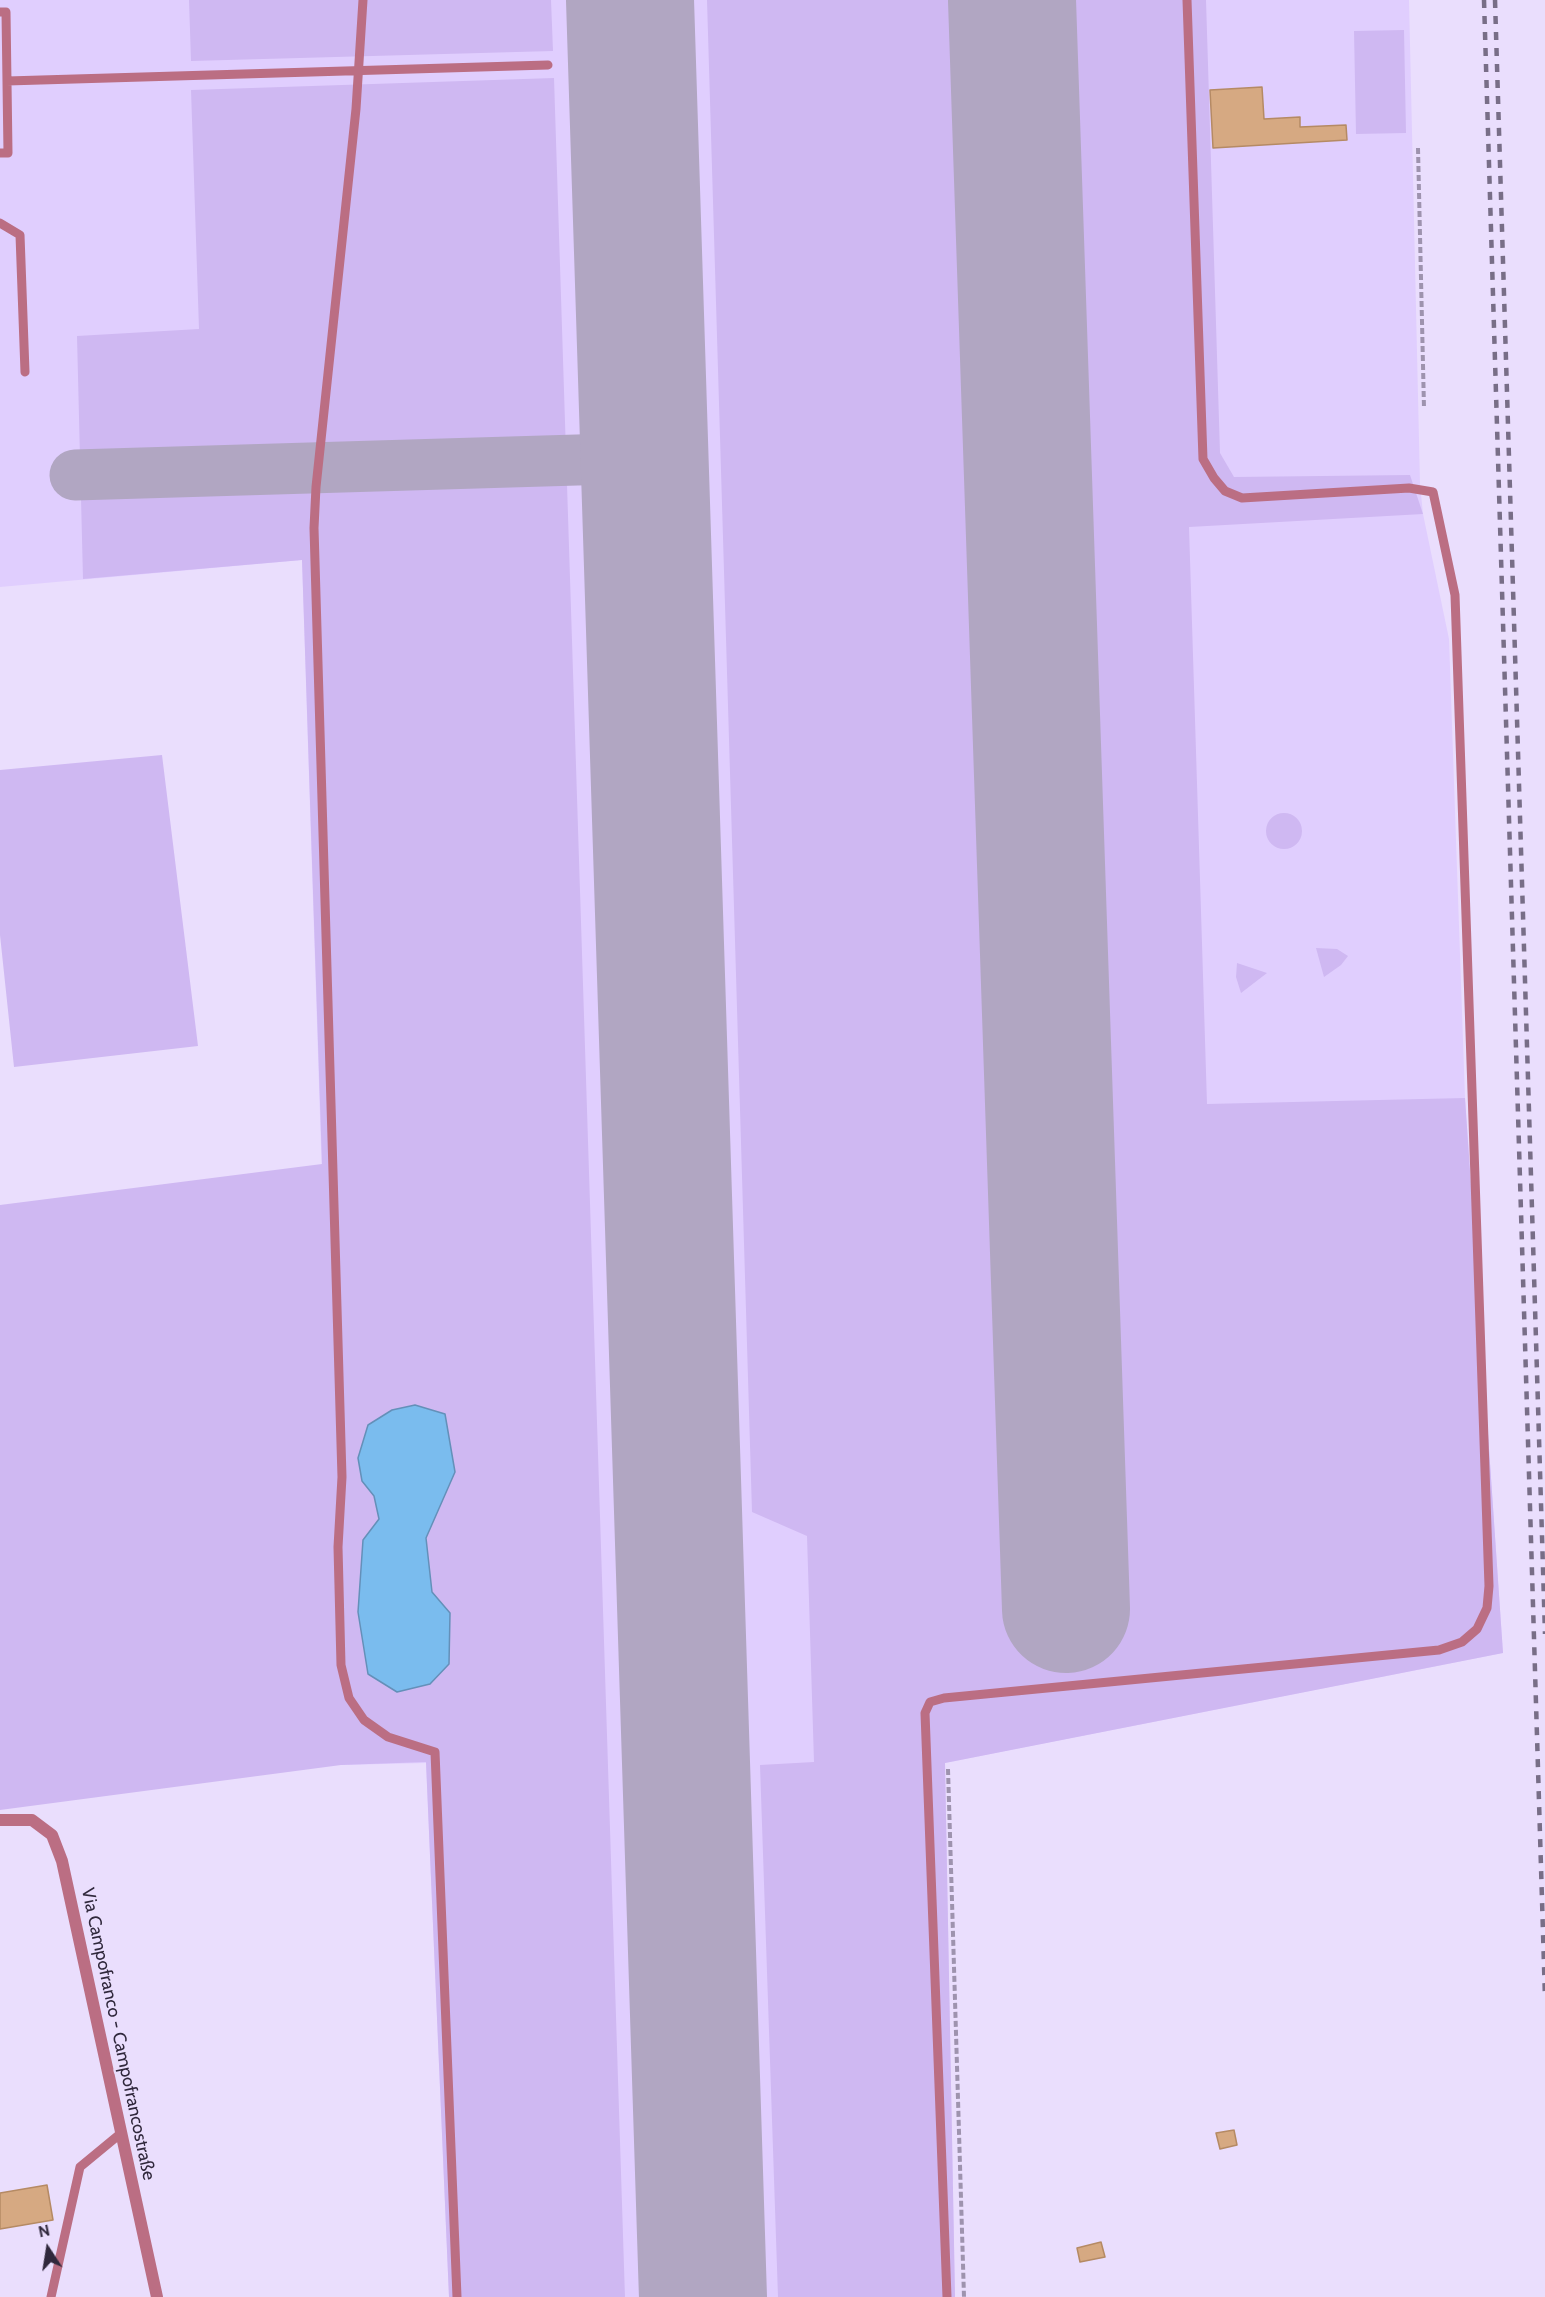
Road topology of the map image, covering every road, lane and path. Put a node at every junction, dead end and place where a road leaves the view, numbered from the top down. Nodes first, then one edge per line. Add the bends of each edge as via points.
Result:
1 (363, 0) edge
2 (1187, 0) edge
3 (0, 12) edge
4 (548, 65) dead end
5 (357, 71) junction
6 (7, 81) junction
7 (1418, 148) dead end
8 (0, 153) edge
9 (0, 223) edge
10 (26, 372) dead end
11 (1424, 408) dead end
12 (948, 1769) dead end
13 (0, 1820) edge
14 (120, 2134) junction
15 (51, 2297) edge
16 (157, 2297) edge
17 (457, 2297) edge
18 (947, 2297) edge
19 (964, 2297) edge

1 - 5 lane
2 - 18 lane via 1203,459 1225,491 1242,498 1409,488 1433,492 1455,595 1488,1608 1477,1629 1462,1642 1439,1650 930,1702 925,1713
3 - 6 lane via 6,12
4 - 5 lane
5 - 6 lane
5 - 17 lane via 314,528 342,1477 338,1546 341,1665 350,1698 364,1720 388,1737 435,1752
6 - 8 lane via 8,153
7 - 11 path
9 - 10 lane via 20,235
12 - 19 path
13 - 14 street, Via Campofranco - Campofrancostraße via 32,1820 52,1835 59,1852
14 - 15 lane via 80,2167
14 - 16 street, Via Campofranco - Campofrancostraße

